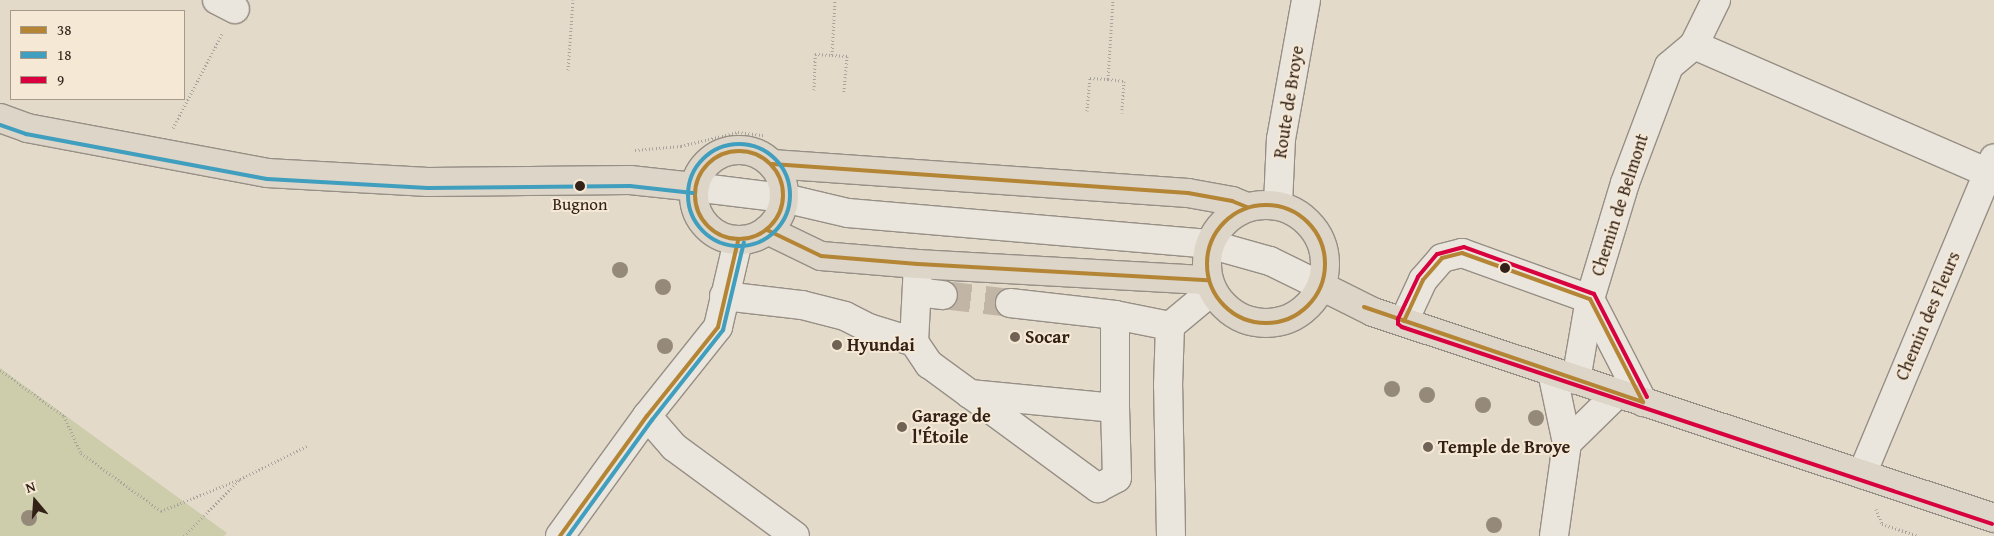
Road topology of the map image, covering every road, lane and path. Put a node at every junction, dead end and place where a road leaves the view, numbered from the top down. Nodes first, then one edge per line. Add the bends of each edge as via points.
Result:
1 (573, 0) edge
2 (835, 0) edge
3 (1113, 0) edge
4 (1306, 0) edge
5 (1716, 0) edge
6 (226, 4) edge
7 (1694, 45) junction
8 (832, 55) junction
9 (568, 70) dead end
10 (1108, 79) junction
11 (814, 90) dead end
12 (844, 92) dead end
13 (185, 98) edge
14 (184, 100) edge
15 (1087, 111) dead end
16 (1122, 113) dead end
17 (0, 118) edge
18 (170, 133) dead end
19 (766, 136) dead end
20 (628, 150) dead end
21 (772, 164) junction
22 (1991, 166) edge
23 (694, 187) junction
24 (784, 198) junction
25 (1278, 204) junction
26 (1246, 206) junction
27 (767, 230) junction
28 (738, 241) junction
29 (1209, 244) junction
30 (918, 264) junction
31 (1210, 286) junction
32 (1323, 287) junction
33 (724, 296) junction
34 (1590, 299) junction
35 (1010, 303) tunnel mouth
36 (1116, 315) junction
37 (1404, 321) junction
38 (1170, 326) junction
39 (914, 342) junction
40 (0, 370) edge
41 (1564, 376) junction
42 (970, 394) junction
43 (1631, 397) junction
44 (1115, 408) junction
45 (647, 416) junction
46 (1568, 443) junction
47 (308, 446) dead end
48 (1862, 474) junction
49 (240, 479) junction
50 (1994, 518) edge
51 (184, 536) edge
52 (560, 536) edge
53 (794, 536) edge
54 (1171, 536) edge
55 (1554, 536) edge

1 - 9 path
2 - 8 path
3 - 10 path
4 - 25 street, Route de Broye via 1281,139
5 - 7 street, Chemin de Belmont
6 - 13 path
7 - 22 street
7 - 34 street, Chemin de Belmont via 1669,66 1625,183
8 - 11 path via 814,54
8 - 12 path via 848,56
10 - 15 path via 1090,78
10 - 16 path via 1124,81
14 - 18 path
17 - 23 main road via 27,128 267,173 428,182 630,180
19 - 20 path via 738,132 681,146
21 - 23 main road via 751,150 725,151 704,165
21 - 24 main road via 782,180
21 - 26 main road via 1188,193
22 - 48 street, Chemin des Fleurs
23 - 24 street
23 - 28 main road via 697,213 713,233
24 - 27 main road via 779,216
24 - 29 street via 854,214
25 - 26 main road
25 - 32 main road via 1311,222 1326,253
26 - 29 main road via 1223,221
27 - 28 main road
27 - 30 main road via 821,256
28 - 33 street
29 - 31 main road
29 - 32 street via 1270,261
30 - 31 main road
30 - 39 street via 930,294
31 - 32 main road via 1235,316 1269,325 1301,314
31 - 38 street
32 - 37 main road via 1373,312
33 - 39 street via 802,305 845,316 869,328
33 - 45 street via 718,327
34 - 37 street via 1462,253 1442,258 1423,280
34 - 41 street, Chemin de Belmont
34 - 43 street
35 - 36 street
36 - 38 street
36 - 44 street
37 - 41 main road
38 - 54 street
39 - 42 street via 929,364
40 - 49 path via 64,416 81,453 161,511
41 - 43 main road
41 - 46 street
42 - 44 street
42 - 44 street via 1098,488 1117,478
43 - 46 street
43 - 48 main road
45 - 52 street
45 - 53 street via 674,446
46 - 55 street
47 - 49 path
48 - 50 main road
49 - 51 path

